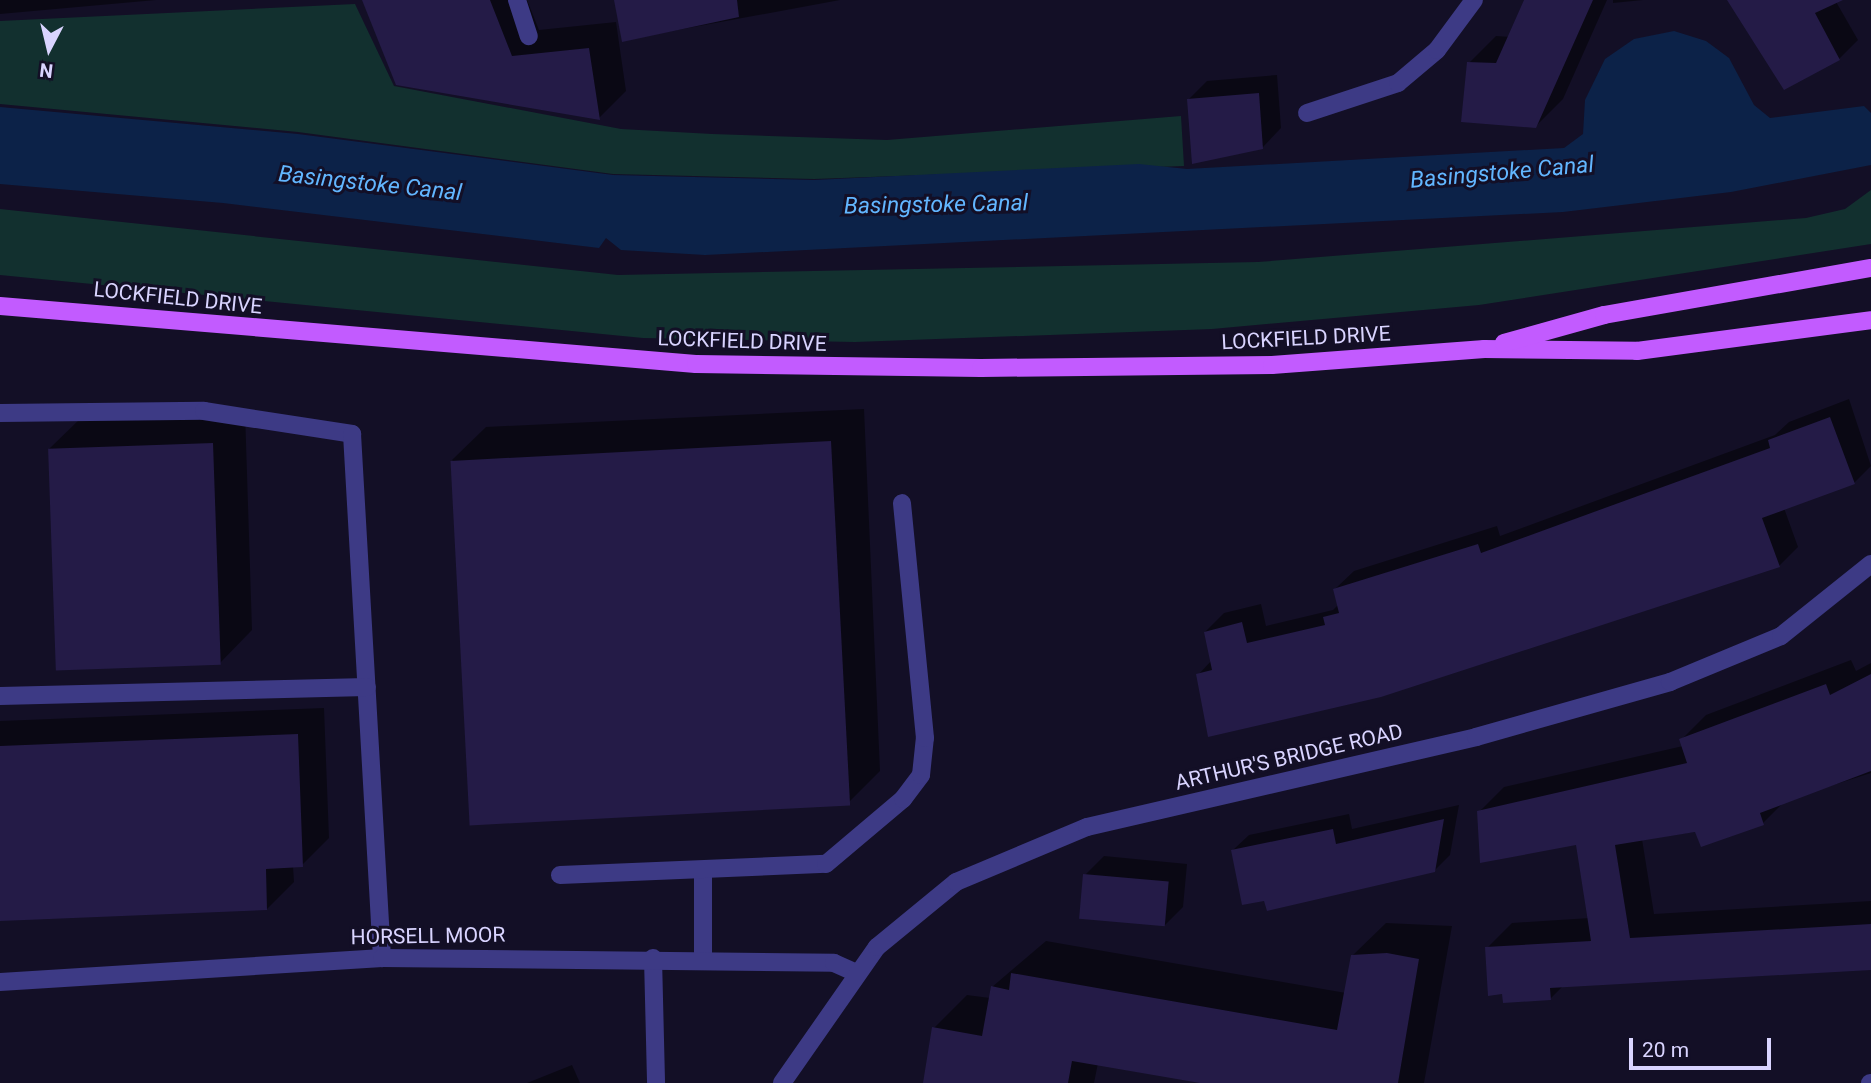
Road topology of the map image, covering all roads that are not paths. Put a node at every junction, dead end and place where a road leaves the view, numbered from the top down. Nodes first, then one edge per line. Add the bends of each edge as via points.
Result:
1 (517, 0) edge
2 (1474, 0) edge
3 (529, 36) dead end
4 (1307, 113) dead end
5 (1871, 268) edge
6 (0, 306) edge
7 (1871, 320) edge
8 (1484, 349) junction
9 (0, 413) edge
10 (902, 503) dead end
11 (1871, 564) edge
12 (367, 687) junction
13 (0, 696) edge
14 (703, 871) junction
15 (560, 875) dead end
16 (382, 958) junction
17 (653, 958) junction
18 (704, 959) junction
19 (856, 973) junction
20 (0, 982) edge
21 (788, 1081) edge
22 (656, 1083) edge

1 - 3 street
2 - 4 street via 1437,50 1398,83
5 - 8 main road, LOCKFIELD DRIVE via 1604,315
6 - 8 main road, LOCKFIELD DRIVE via 696,363 1120,369
7 - 8 main road, LOCKFIELD DRIVE via 1637,351
9 - 12 street via 204,411 352,434
10 - 14 street via 925,738 921,775 903,799 826,864
11 - 19 street, ARTHUR'S BRIDGE ROAD via 1781,636 1670,682 1488,734 1042,842 956,882 919,908
12 - 13 street
12 - 16 street
14 - 15 street
14 - 18 street
16 - 17 street, HORSELL MOOR
16 - 20 street, HORSELL MOOR
17 - 18 street, HORSELL MOOR
17 - 22 street
18 - 19 street, HORSELL MOOR via 834,963
19 - 21 street, ARTHUR'S BRIDGE ROAD

